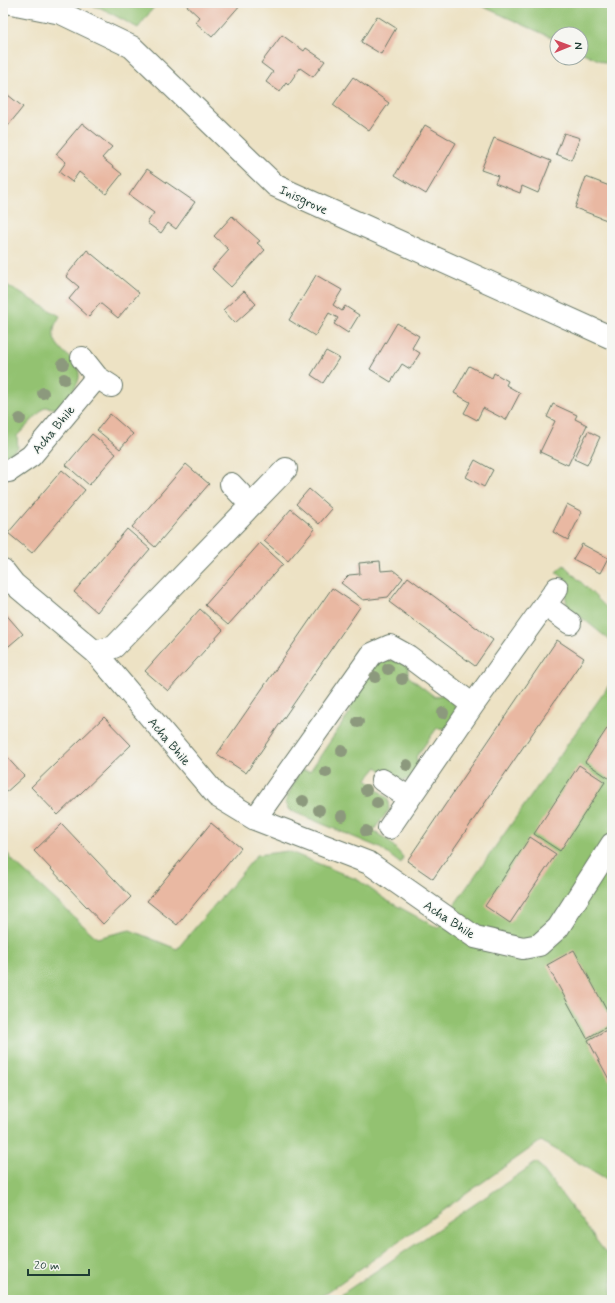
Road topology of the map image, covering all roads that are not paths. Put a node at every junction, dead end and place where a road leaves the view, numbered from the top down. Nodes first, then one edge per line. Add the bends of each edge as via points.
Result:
1 (11, 3) edge
2 (612, 338) edge
3 (82, 358) dead end
4 (286, 469) dead end
5 (3, 472) edge
6 (231, 484) dead end
7 (251, 505) junction
8 (3, 570) edge
9 (570, 623) dead end
10 (95, 652) junction
11 (473, 705) junction
12 (382, 780) dead end
13 (409, 798) junction
14 (255, 819) junction
15 (389, 828) dead end
16 (612, 844) edge

1 - 2 street, Inisgrove via 61,13 132,47 276,186
3 - 5 street, Acha Bhile via 104,381 31,456
4 - 7 street
6 - 7 street
7 - 10 street via 114,648
8 - 10 street, Acha Bhile via 14,584
9 - 11 street via 551,596
10 - 14 street, Acha Bhile via 217,796
11 - 13 street
11 - 14 street via 408,656 390,646 372,654
12 - 13 street
13 - 15 street
14 - 16 street, Acha Bhile via 369,863 475,937 522,948 539,945 558,928

